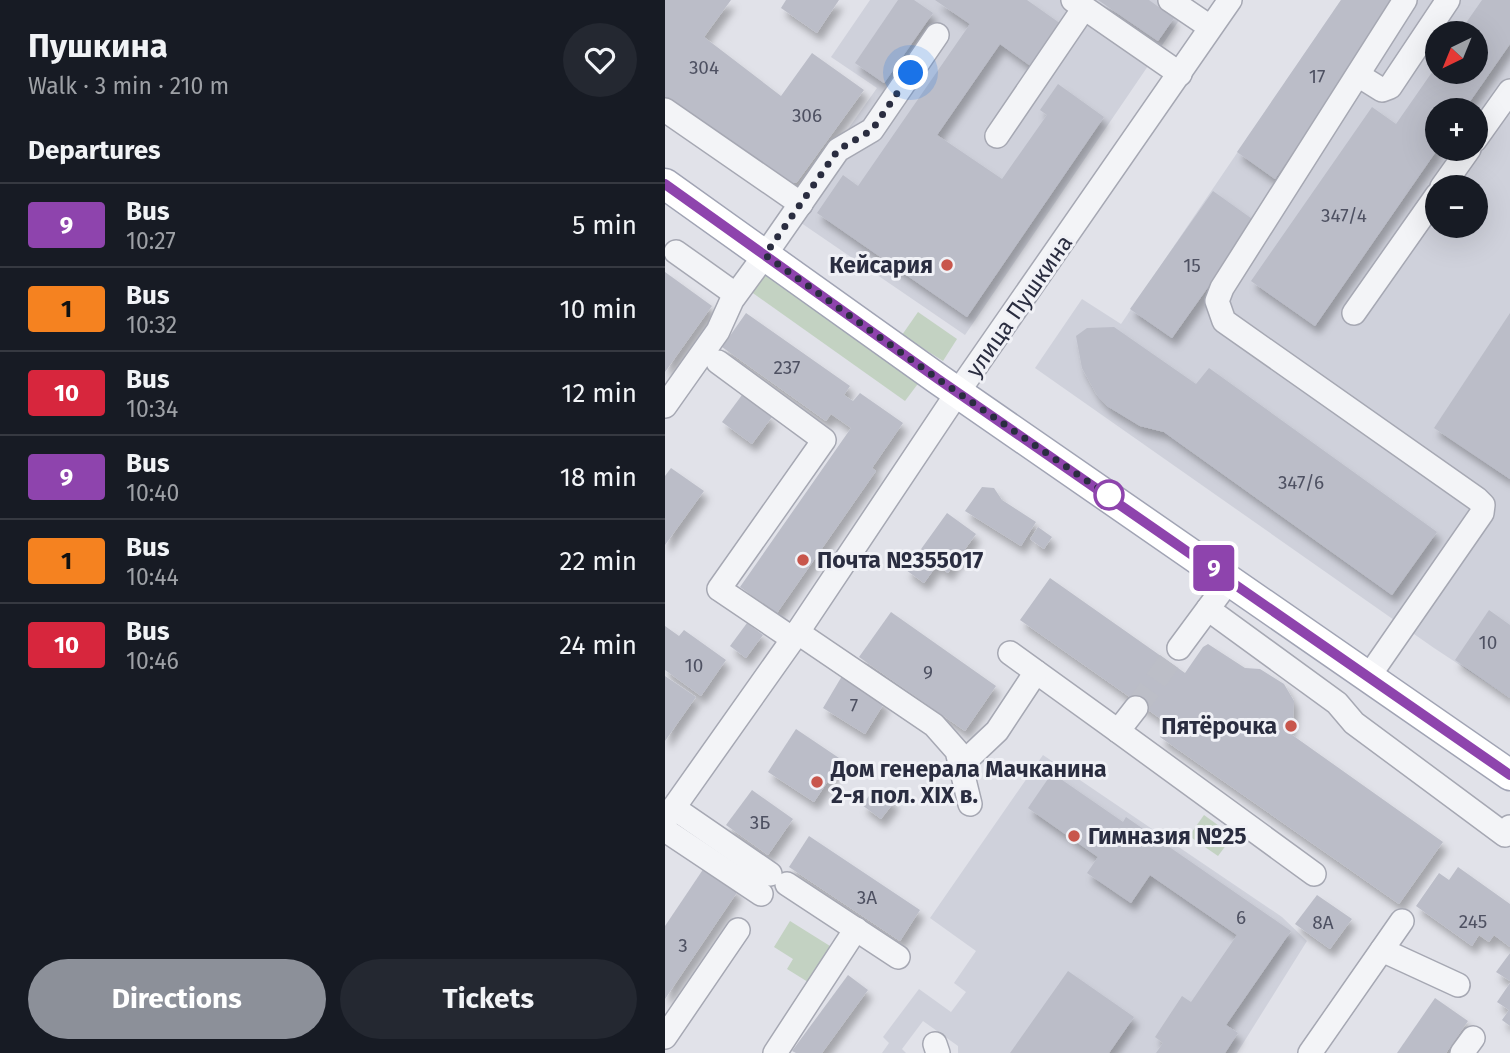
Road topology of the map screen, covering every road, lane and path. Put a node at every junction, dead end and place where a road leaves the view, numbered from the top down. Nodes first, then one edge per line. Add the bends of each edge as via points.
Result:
1 (1170, 0) edge
2 (1230, 0) edge
3 (1405, 0) edge
4 (1448, 0) edge
5 (1079, 4) edge
6 (1210, 27) junction
7 (937, 35) dead end
8 (1180, 74) junction
9 (1358, 75) junction
10 (1510, 91) edge
11 (665, 110) edge
12 (1488, 122) edge
13 (997, 136) dead end
14 (665, 184) edge
15 (801, 204) junction
16 (1425, 212) edge
17 (676, 252) dead end
18 (765, 255) junction
19 (735, 294) junction
20 (1354, 313) dead end
21 (718, 362) dead end
22 (958, 392) junction
23 (665, 406) edge
24 (1230, 579) junction
25 (1207, 609) junction
26 (795, 636) junction
27 (1179, 648) tunnel mouth
28 (1010, 653) dead end
29 (1036, 672) junction
30 (1369, 676) junction
31 (1136, 708) tunnel mouth
32 (1118, 731) junction
33 (961, 765) junction
34 (1510, 775) edge
35 (970, 804) dead end
36 (670, 810) edge
37 (1510, 827) edge
38 (1314, 873) dead end
39 (1402, 921) dead end
40 (856, 929) junction
41 (738, 930) dead end
42 (1382, 950) junction
43 (898, 957) dead end
44 (1458, 985) dead end
45 (665, 1037) edge
46 (775, 1053) edge
47 (1310, 1053) edge

1 - 6 street
2 - 6 street, улица Пушкина
3 - 9 street
4 - 9 street via 1390,87 1382,90
5 - 8 street
5 - 13 street
6 - 8 street, улица Пушкина
7 - 15 street via 872,130 838,150
8 - 22 street, улица Пушкина
9 - 30 street via 1217,301 1224,321 1482,505 1482,513
10 - 12 street
11 - 15 street
14 - 18 main road
15 - 18 street
16 - 20 street
17 - 19 street
18 - 19 street
18 - 22 main road
19 - 23 street via 718,331
21 - 26 street via 824,440 719,589
22 - 24 main road
22 - 26 street, улица Пушкина
24 - 25 street
24 - 30 main road
25 - 27 street
25 - 37 street via 1337,702 1354,723 1505,835
26 - 33 street via 934,725 957,751
26 - 36 street, улица Пушкина
28 - 29 street
29 - 32 street
29 - 33 street via 997,731
30 - 34 main road
31 - 32 street
32 - 38 street
33 - 35 street
36 - 40 street via 773,884
39 - 42 street
40 - 43 street
40 - 46 street
41 - 45 street
42 - 44 street
42 - 47 street

